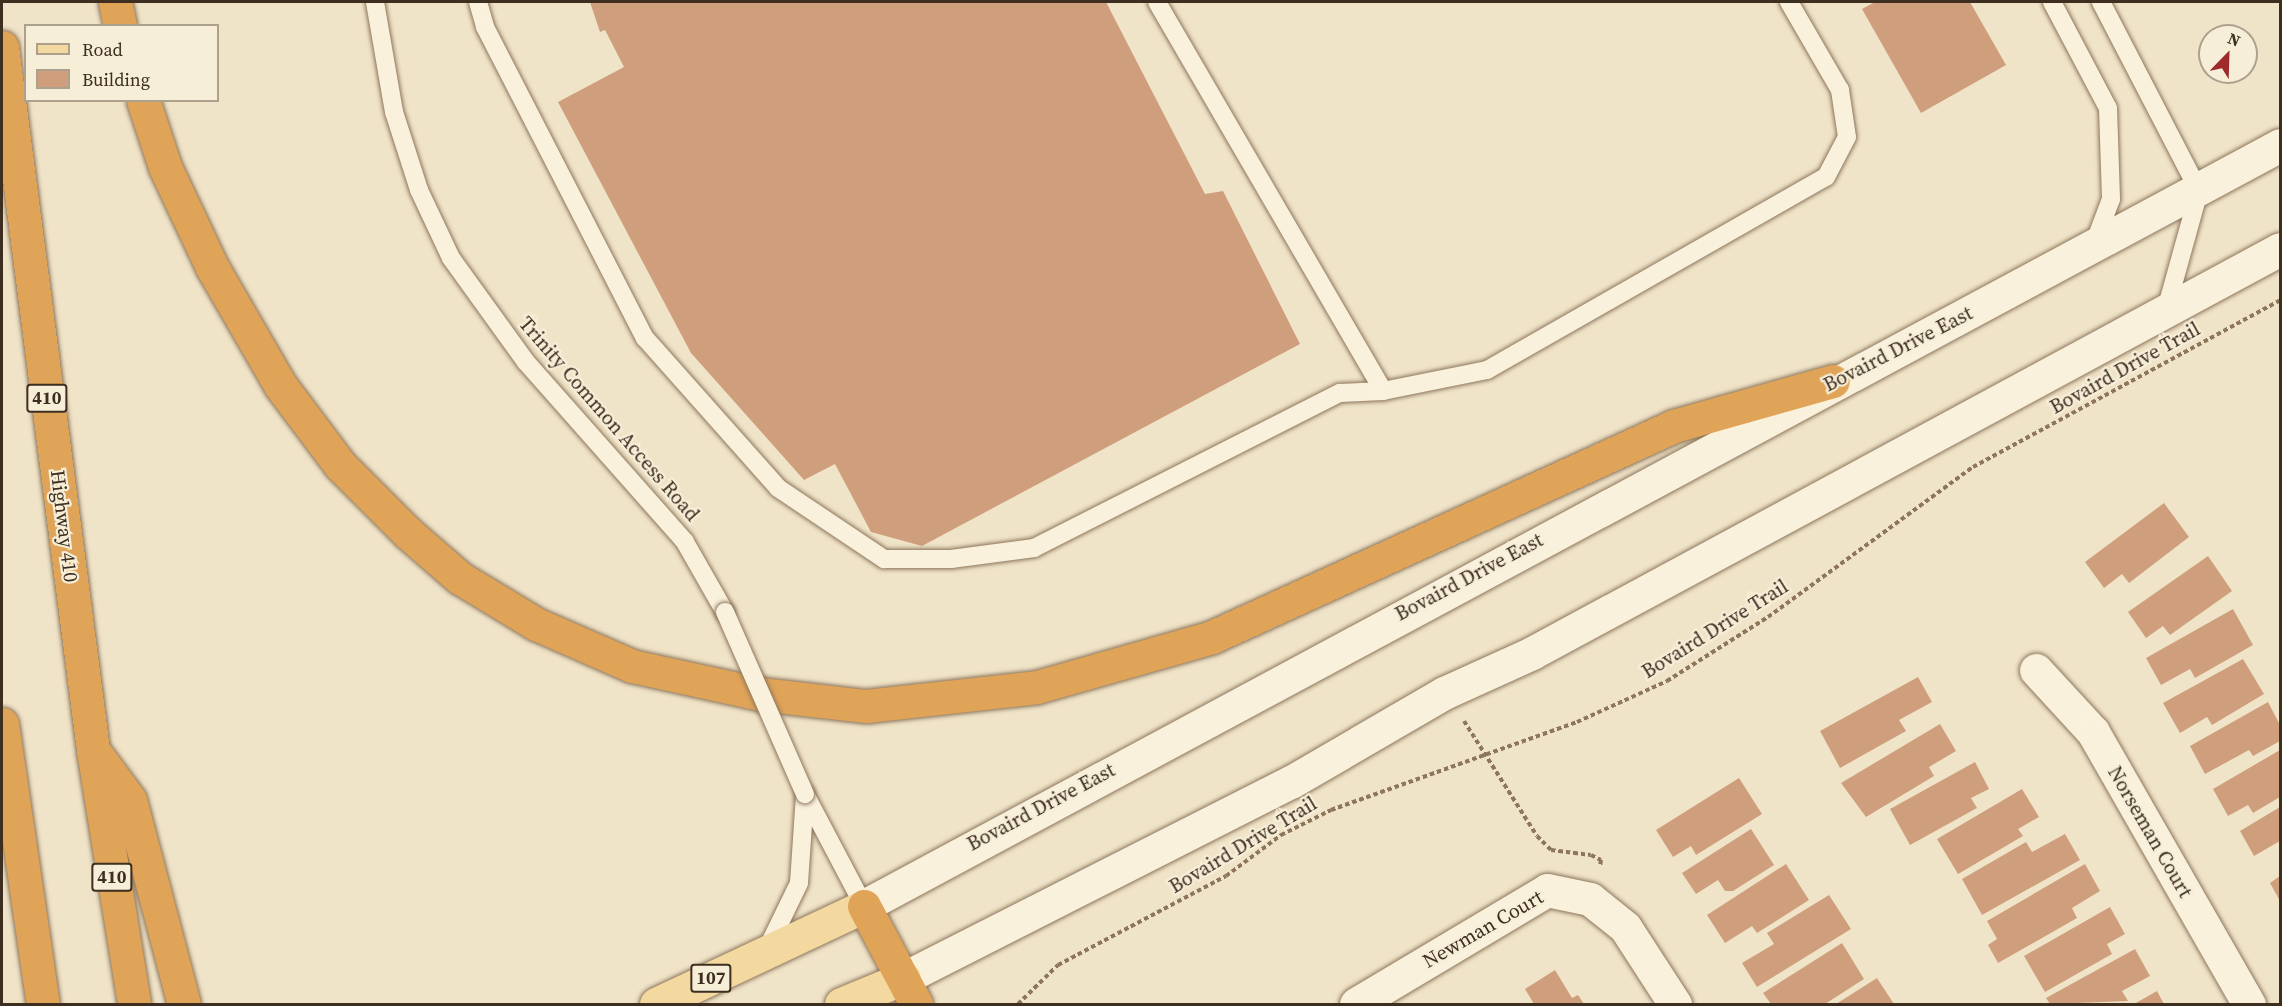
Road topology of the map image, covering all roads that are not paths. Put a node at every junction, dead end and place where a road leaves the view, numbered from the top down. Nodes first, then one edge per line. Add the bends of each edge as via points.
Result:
1 (115, 2) edge
2 (375, 2) edge
3 (478, 2) edge
4 (1157, 2) edge
5 (1789, 2) edge
6 (2052, 2) edge
7 (2101, 2) edge
8 (120, 24) edge
9 (2, 47) edge
10 (143, 102) edge
11 (2280, 146) edge
12 (2199, 191) junction
13 (2093, 249) junction
14 (2280, 249) edge
15 (2166, 310) junction
16 (1833, 381) junction
17 (1383, 391) junction
18 (2036, 670) dead end
19 (2, 724) edge
20 (93, 750) junction
21 (805, 794) junction
22 (864, 906) junction
23 (766, 951) junction
24 (910, 991) edge
25 (43, 1005) edge
26 (134, 1005) edge
27 (184, 1005) edge
28 (656, 1005) edge
29 (841, 1005) edge
30 (1356, 1005) edge
31 (1675, 1005) edge
32 (2249, 1005) edge

1 - 8 highway
2 - 21 lane, Trinity Common Access Road, bridge via 394,112 419,190 451,258 526,363 685,542 725,612
3 - 17 lane via 485,27 645,338 778,488 884,559 951,559 1034,548 1340,393
4 - 17 lane
5 - 17 lane via 1840,90 1847,137 1826,177 1487,370
6 - 13 lane via 2108,108 2111,199
7 - 12 lane
9 - 20 highway, Highway 410 / 410
10 - 16 highway via 165,167 212,267 280,385 340,465 408,533 460,578 536,624 632,666 760,694 866,706 1037,687 1212,637 1674,426
11 - 12 main road, Bovaird Drive East
12 - 13 main road, Bovaird Drive East
12 - 15 lane
13 - 16 main road, Bovaird Drive East
14 - 15 main road
15 - 24 main road via 1532,652 1444,693 1291,782
16 - 22 main road, Bovaird Drive East
18 - 32 main road, Norseman Court via 2093,732
19 - 25 highway
20 - 26 highway, Highway 410 / 410
20 - 27 highway via 130,800
21 - 22 lane, Trinity Common Access Road
21 - 23 lane, Trinity Common Access Road via 799,883
22 - 23 main road, Bovaird Drive East / 107
22 - 24 highway
23 - 28 main road, Bovaird Drive East / 107
24 - 29 main road
30 - 31 main road, Newman Court via 1547,890 1590,899 1625,927

